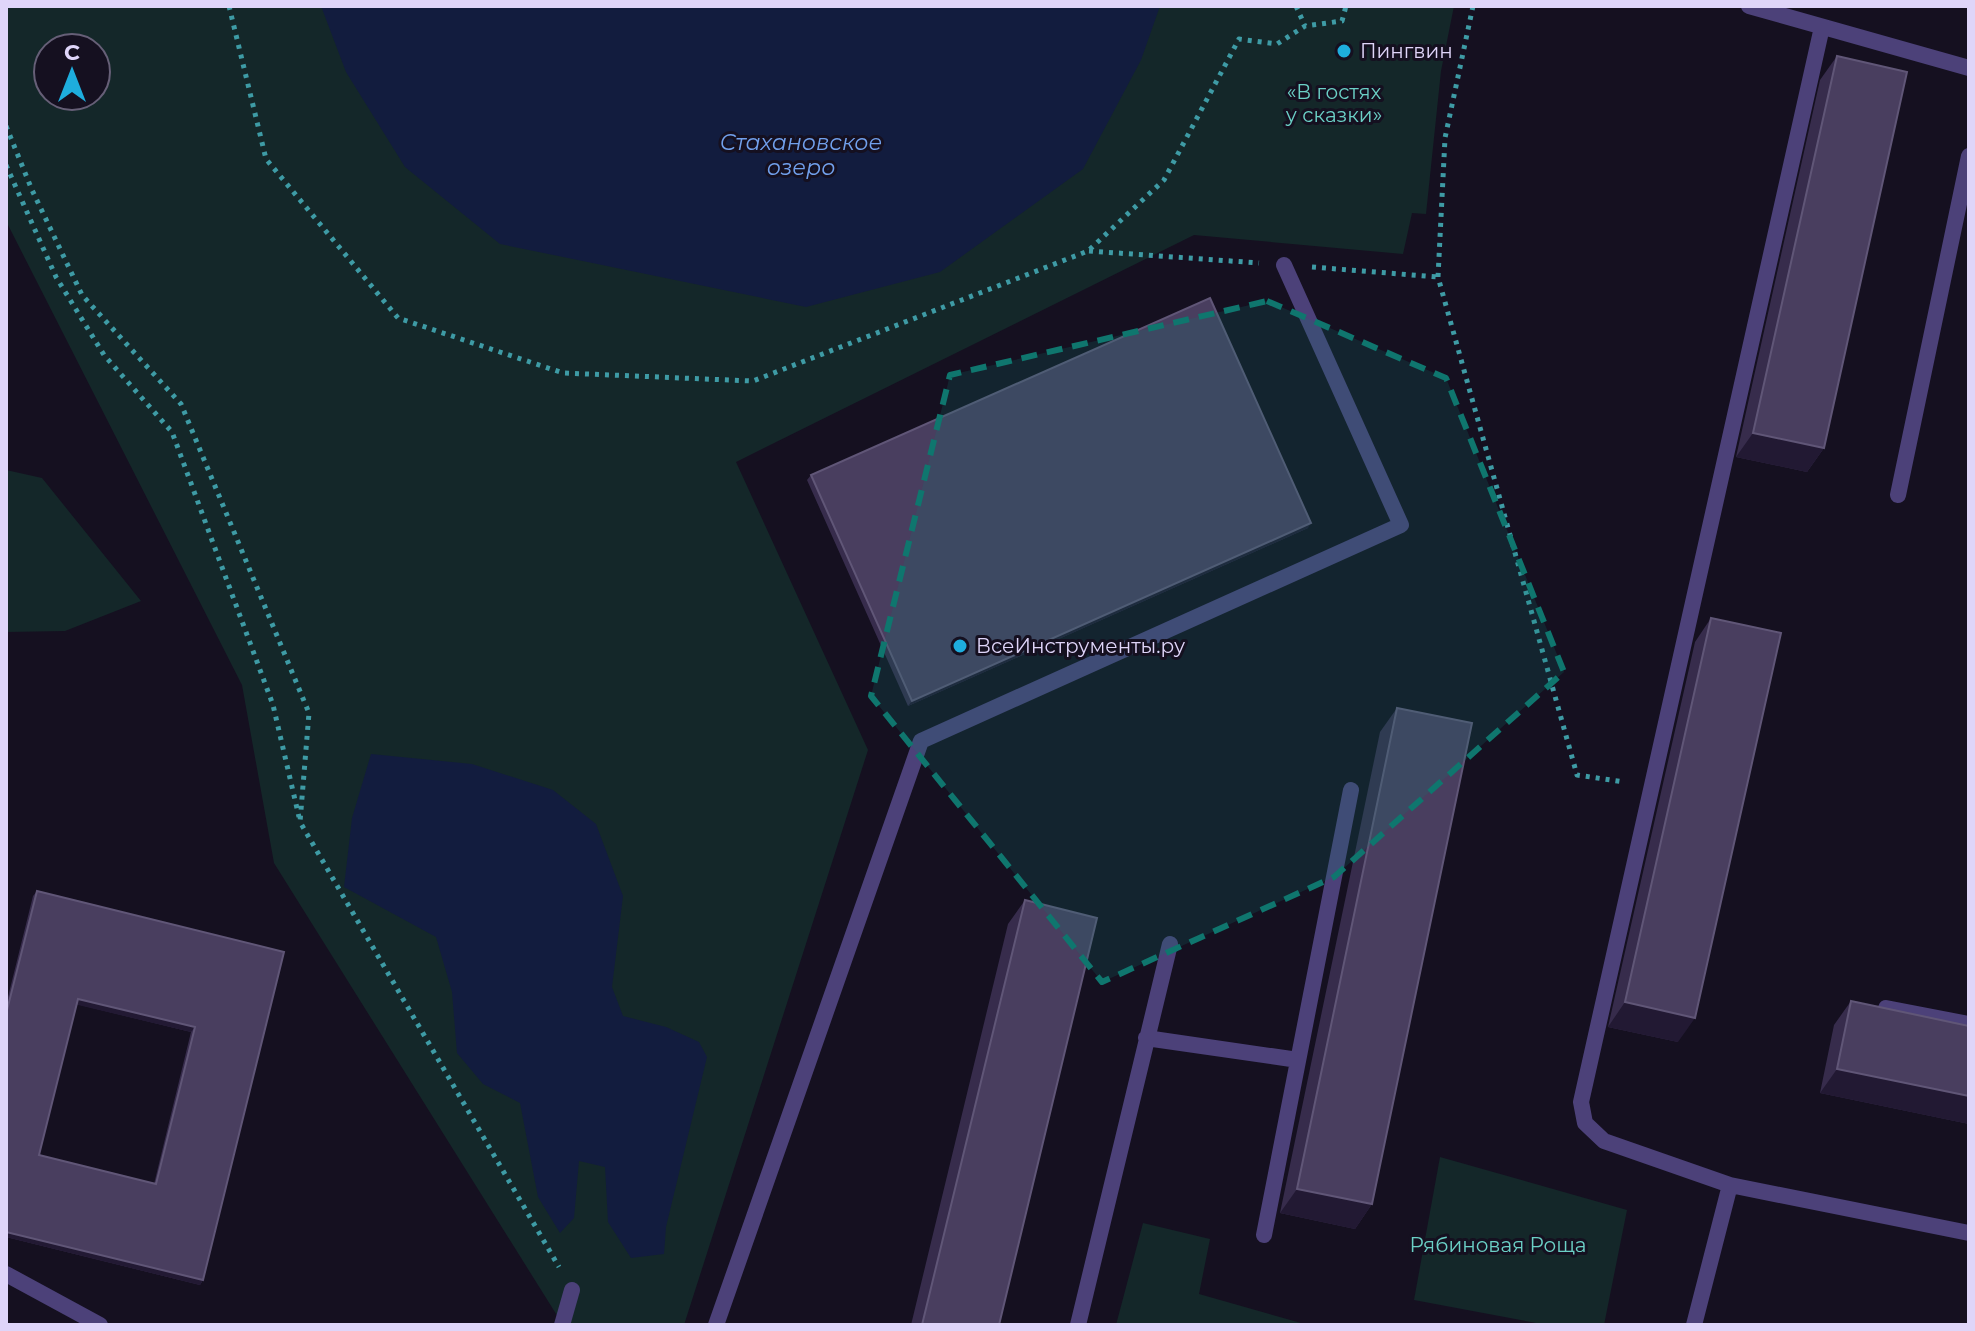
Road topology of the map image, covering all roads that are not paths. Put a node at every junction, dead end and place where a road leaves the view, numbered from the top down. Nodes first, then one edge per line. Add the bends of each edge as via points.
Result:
1 (1749, 6) edge
2 (1822, 27) junction
3 (1969, 68) edge
4 (1969, 156) edge
5 (1284, 265) dead end
6 (1898, 495) dead end
7 (1351, 790) dead end
8 (1170, 944) dead end
9 (1886, 1008) edge
10 (1969, 1024) edge
11 (1146, 1038) junction
12 (1298, 1060) junction
13 (1730, 1185) junction
14 (1969, 1233) edge
15 (1264, 1235) dead end
16 (6, 1274) edge
17 (572, 1290) road end
18 (100, 1325) edge
19 (562, 1325) edge
20 (716, 1325) edge
21 (1078, 1325) edge
22 (1694, 1325) edge

1 - 2 street
2 - 3 street
2 - 13 street via 1581,1102 1585,1123 1604,1141
4 - 6 street
5 - 20 street via 1401,525 921,741
7 - 12 street
8 - 11 street
9 - 10 street
11 - 12 street
11 - 21 street
12 - 15 street
13 - 14 street
13 - 22 street
16 - 18 street
17 - 19 street

